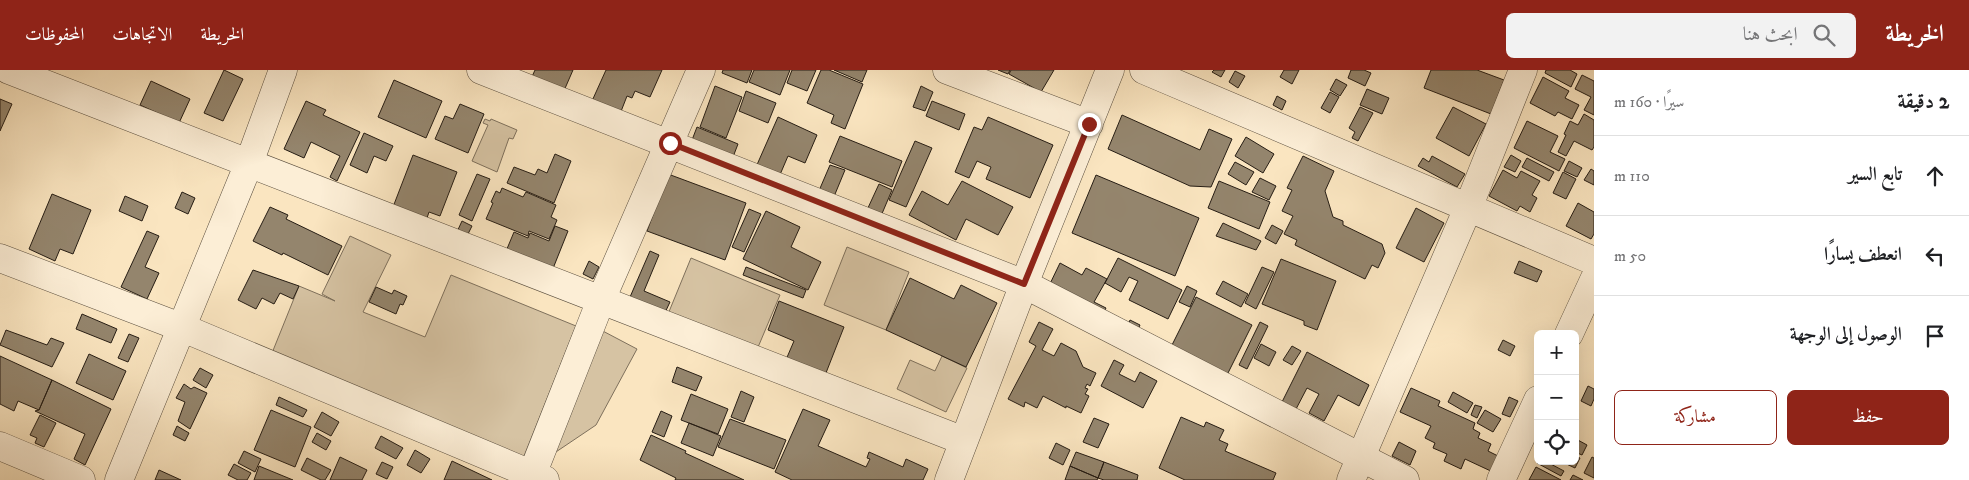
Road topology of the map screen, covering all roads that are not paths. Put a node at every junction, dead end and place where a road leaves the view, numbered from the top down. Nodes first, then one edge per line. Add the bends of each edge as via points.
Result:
1 (9, 70) edge
2 (283, 70) edge
3 (482, 70) edge
4 (701, 70) edge
5 (947, 70) edge
6 (1110, 70) edge
7 (1144, 70) edge
8 (1523, 70) edge
9 (1089, 124) junction
10 (670, 143) junction
11 (249, 163) junction
12 (1468, 208) junction
13 (0, 258) edge
14 (1594, 261) edge
15 (1594, 280) edge
16 (1024, 284) junction
17 (601, 300) junction
18 (183, 328) junction
19 (1571, 330) edge
20 (1534, 409) edge
21 (964, 441) junction
22 (0, 446) edge
23 (1356, 469) edge
24 (536, 478) edge
25 (81, 480) edge
26 (119, 480) edge
27 (949, 480) edge
28 (1405, 480) edge
29 (1501, 480) edge

1 - 11 street
2 - 11 street
3 - 10 street
4 - 10 street
5 - 9 street
6 - 9 street
7 - 12 street
8 - 12 street
9 - 16 street
10 - 16 street
10 - 17 street
11 - 17 street
11 - 18 street
12 - 14 street
12 - 23 street
13 - 18 street
15 - 19 street
16 - 21 street
16 - 23 street
17 - 21 street
17 - 24 street
18 - 24 street
18 - 26 street
20 - 29 street
21 - 27 street
22 - 25 street
23 - 28 street

